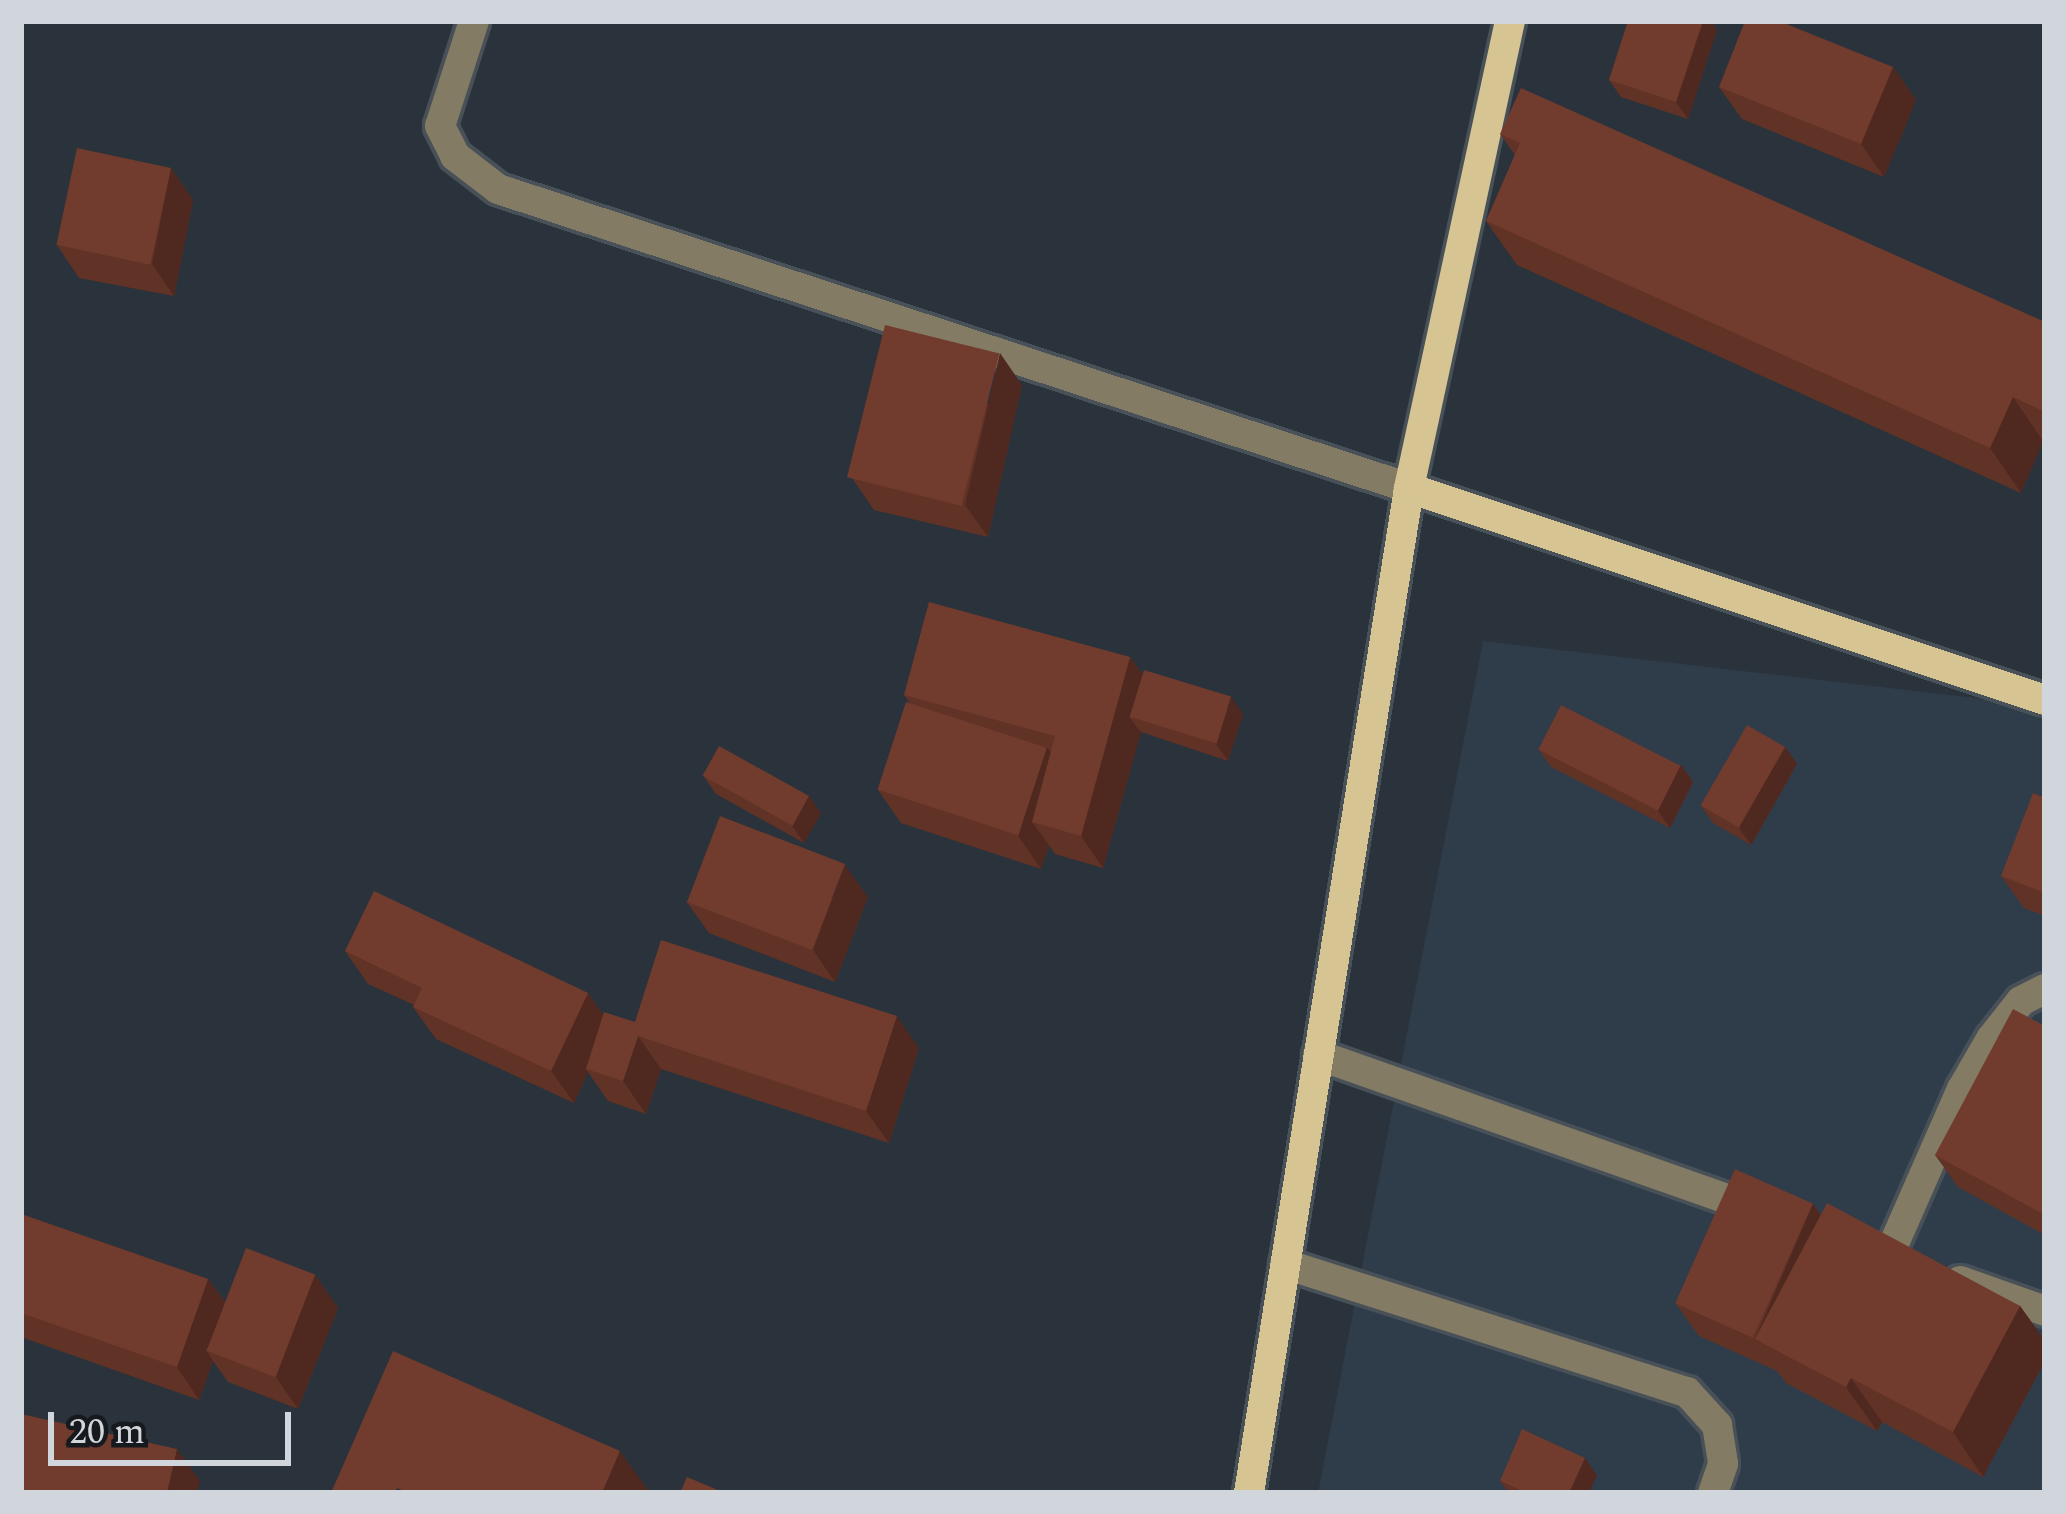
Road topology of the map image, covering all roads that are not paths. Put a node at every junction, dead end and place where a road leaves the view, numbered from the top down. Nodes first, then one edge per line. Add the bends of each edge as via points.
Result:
1 (474, 21) edge
2 (1510, 21) edge
3 (1409, 488) junction
4 (2045, 700) edge
5 (2045, 989) edge
6 (1318, 1055) junction
7 (1801, 1225) edge
8 (1285, 1264) junction
9 (2045, 1311) edge
10 (1249, 1493) edge
11 (1714, 1493) edge

1 - 3 street via 440,126 455,157 498,189
2 - 3 main road
3 - 4 main road
3 - 6 main road
5 - 9 street via 2021,1001 1962,1089 1900,1259
6 - 7 street
6 - 8 main road
8 - 10 main road
8 - 11 street via 1687,1392 1717,1426 1723,1464

